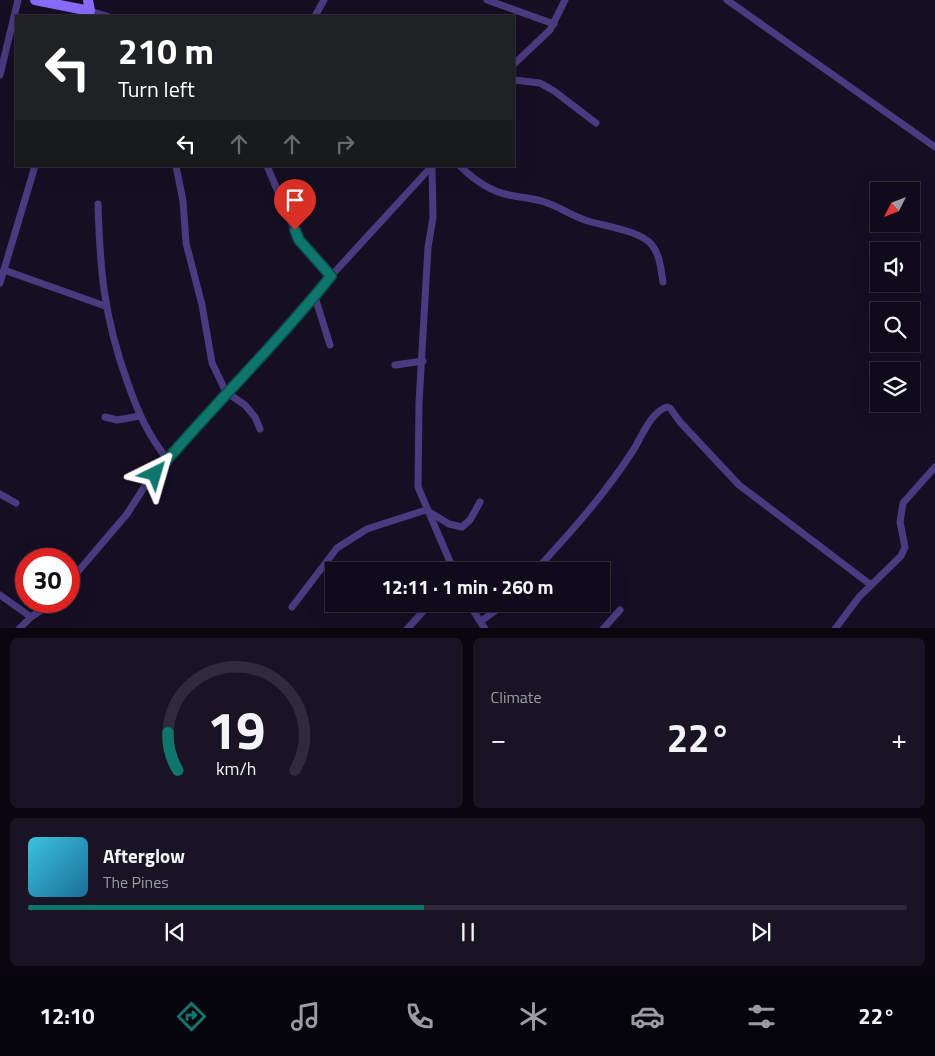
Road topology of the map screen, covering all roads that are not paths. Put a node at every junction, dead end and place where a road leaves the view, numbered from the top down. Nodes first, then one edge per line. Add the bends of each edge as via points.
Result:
1 (18, 0) edge
2 (35, 0) edge
3 (88, 0) edge
4 (324, 0) edge
5 (488, 0) edge
6 (565, 0) edge
7 (727, 0) edge
8 (89, 14) edge
9 (316, 15) edge
10 (554, 24) junction
11 (515, 63) edge
12 (0, 75) edge
13 (515, 80) edge
14 (596, 123) dead end
15 (935, 147) edge
16 (35, 167) edge
17 (176, 167) edge
18 (267, 167) edge
19 (431, 167) edge
20 (432, 167) edge
21 (461, 167) edge
22 (98, 204) dead end
23 (4, 270) junction
24 (331, 276) junction
25 (663, 282) dead end
26 (0, 283) edge
27 (315, 297) junction
28 (105, 306) junction
29 (330, 345) dead end
30 (422, 361) junction
31 (394, 365) dead end
32 (226, 392) junction
33 (105, 416) dead end
34 (140, 416) junction
35 (260, 429) dead end
36 (168, 459) junction
37 (935, 467) edge
38 (0, 494) edge
39 (480, 502) dead end
40 (16, 503) dead end
41 (426, 510) junction
42 (450, 562) edge
43 (543, 562) edge
44 (80, 569) edge
45 (871, 585) junction
46 (0, 594) edge
47 (292, 607) dead end
48 (620, 610) dead end
49 (422, 612) edge
50 (474, 612) edge
51 (494, 612) edge
52 (37, 613) edge
53 (31, 617) junction
54 (480, 621) junction
55 (20, 628) edge
56 (407, 628) edge
57 (485, 628) edge
58 (603, 628) edge
59 (835, 628) edge

1 - 12 street
2 - 8 street
3 - 8 street
4 - 9 street
5 - 10 street
6 - 10 street
7 - 15 street
10 - 11 street
13 - 14 street via 540,83
16 - 23 street
17 - 32 street via 183,200 186,243 202,305 212,363
18 - 24 street via 299,240
19 - 24 street
20 - 30 street via 433,218 428,247
21 - 25 street via 485,187 550,204 578,218 645,239 658,256
22 - 28 street
23 - 26 street
23 - 28 street
24 - 27 street
27 - 29 street
27 - 32 street via 266,354
28 - 34 street via 115,349
30 - 31 street
30 - 41 street via 418,487
32 - 35 street via 245,405
32 - 36 street
33 - 34 street via 116,420
34 - 36 street
36 - 44 street
37 - 45 street via 903,503 900,522 905,547 901,556
38 - 40 street
39 - 41 street via 462,527 449,524
41 - 42 street
41 - 47 street via 367,529 337,548
43 - 45 street via 618,473 652,419 667,407 740,486
45 - 59 street via 850,606
46 - 53 street
48 - 58 street
49 - 56 street
50 - 54 street
51 - 54 street
52 - 53 street
53 - 55 street
54 - 57 street

